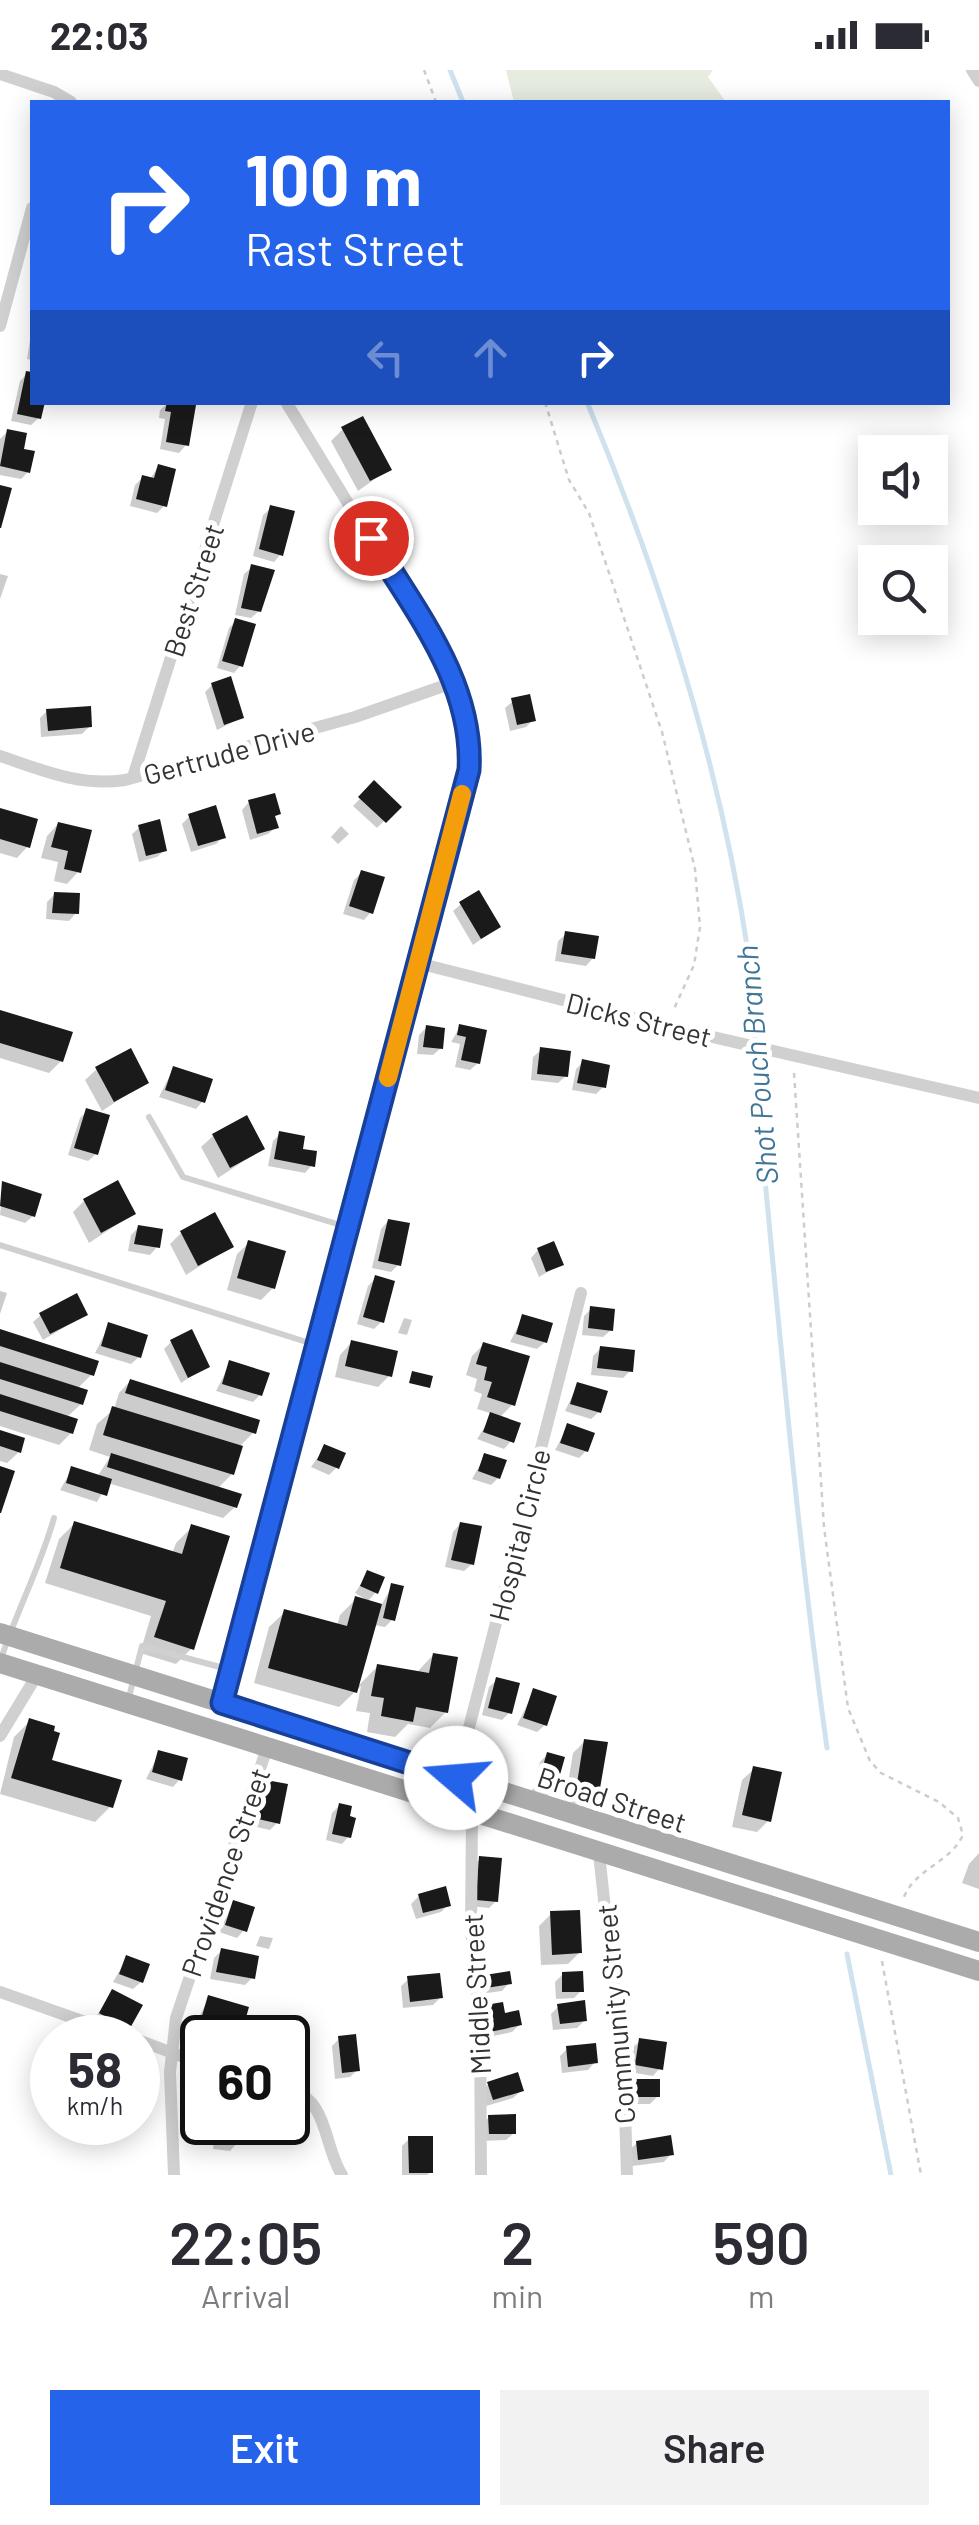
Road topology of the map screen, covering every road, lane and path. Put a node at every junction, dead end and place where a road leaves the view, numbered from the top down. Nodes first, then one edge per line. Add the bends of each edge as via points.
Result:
1 (424, 70) edge
2 (972, 70) edge
3 (0, 74) edge
4 (979, 81) edge
5 (63, 100) edge
6 (435, 100) edge
7 (30, 215) edge
8 (0, 326) edge
9 (251, 405) edge
10 (288, 405) edge
11 (546, 405) edge
12 (455, 682) junction
13 (0, 756) edge
14 (134, 778) junction
15 (418, 963) junction
16 (672, 1013) dead end
17 (793, 1056) junction
18 (979, 1098) edge
19 (149, 1117) dead end
20 (348, 1228) junction
21 (0, 1245) edge
22 (581, 1293) dead end
23 (317, 1345) junction
24 (54, 1518) dead end
25 (4, 1635) edge
26 (0, 1663) edge
27 (231, 1670) junction
28 (37, 1675) junction
29 (134, 1676) junction
30 (222, 1703) junction
31 (127, 1704) junction
32 (0, 1736) edge
33 (267, 1748) junction
34 (456, 1778) junction
35 (472, 1813) junction
36 (599, 1854) junction
37 (900, 1907) dead end
38 (979, 1942) edge
39 (882, 1957) dead end
40 (979, 1971) edge
41 (0, 1992) edge
42 (65, 2015) edge
43 (160, 2048) edge
44 (171, 2052) junction
45 (180, 2055) edge
46 (310, 2102) edge
47 (174, 2175) edge
48 (342, 2175) edge
49 (482, 2175) edge
50 (627, 2175) edge
51 (922, 2175) edge

1 - 6 path
2 - 4 street
3 - 5 street
7 - 8 street
9 - 14 street, Best Street
10 - 12 street
11 - 16 path via 662,732 695,869 700,927 694,964
12 - 14 street, Gertrude Drive via 355,718
12 - 15 street via 468,719 469,770
13 - 14 street, Gertrude Drive via 99,784
15 - 17 street, Dicks Street
15 - 20 street
17 - 18 street, Dicks Street
17 - 37 path via 824,1526 848,1708 870,1761 939,1802 958,1818 964,1836 955,1852 909,1884
19 - 20 lane via 183,1177
20 - 23 street
21 - 23 lane
22 - 34 street, Hospital Circle
23 - 27 street
24 - 25 lane via 39,1570
25 - 26 lane
25 - 29 main road, Broad Street
26 - 28 main road, Broad Street
27 - 29 lane via 142,1646
27 - 30 street
28 - 31 main road, Broad Street
28 - 32 street
29 - 30 main road, Broad Street
29 - 31 lane
30 - 34 main road, Broad Street
31 - 33 main road, Broad Street
33 - 35 main road, Broad Street
33 - 44 street, Providence Street via 176,2018
34 - 38 main road, Broad Street
35 - 36 main road, Broad Street
35 - 49 street, Middle Street
36 - 40 main road, Broad Street
36 - 50 street, Community Street via 624,2080
39 - 51 path
41 - 42 street
43 - 44 street
44 - 45 street
44 - 47 street, Providence Street
46 - 48 street

